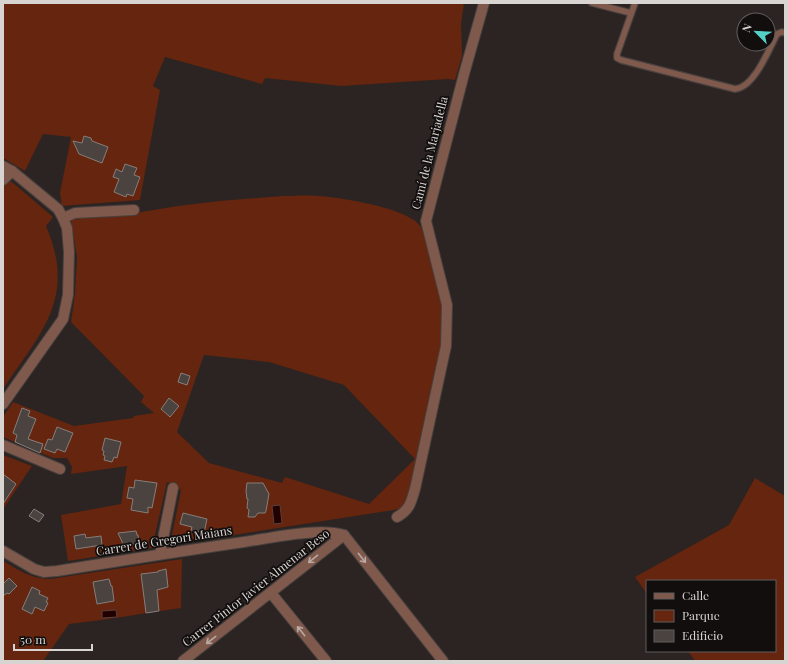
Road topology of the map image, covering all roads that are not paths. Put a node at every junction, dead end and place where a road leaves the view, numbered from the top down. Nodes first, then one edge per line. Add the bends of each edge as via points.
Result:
1 (484, 3) edge
2 (592, 3) edge
3 (634, 3) edge
4 (631, 13) junction
5 (785, 33) edge
6 (8, 169) edge
7 (3, 180) edge
8 (134, 210) dead end
9 (63, 218) junction
10 (3, 404) edge
11 (3, 445) edge
12 (60, 469) dead end
13 (173, 488) dead end
14 (397, 517) dead end
15 (339, 534) junction
16 (3, 550) edge
17 (160, 554) junction
18 (271, 594) junction
19 (183, 661) edge
20 (326, 661) edge
21 (443, 661) edge

1 - 14 street, Camí de la Marjadella via 426,221 447,305 446,346 415,489 405,513
2 - 4 lane
3 - 4 lane
4 - 5 lane via 617,58 735,89 750,81 777,34
6 - 7 street
6 - 9 street via 58,209
8 - 9 street via 75,213
9 - 10 street via 67,228 69,252 65,314 60,325
11 - 12 street
13 - 17 street
15 - 17 street, Carrer de Gregori Maians via 325,531
15 -> 18 street, Carrer Pintor Javier Almenar Beso
15 -> 21 street
16 - 17 street, Carrer de Gregori Maians via 34,569 44,572
18 -> 19 street, Carrer Pintor Javier Almenar Beso
20 -> 18 street

